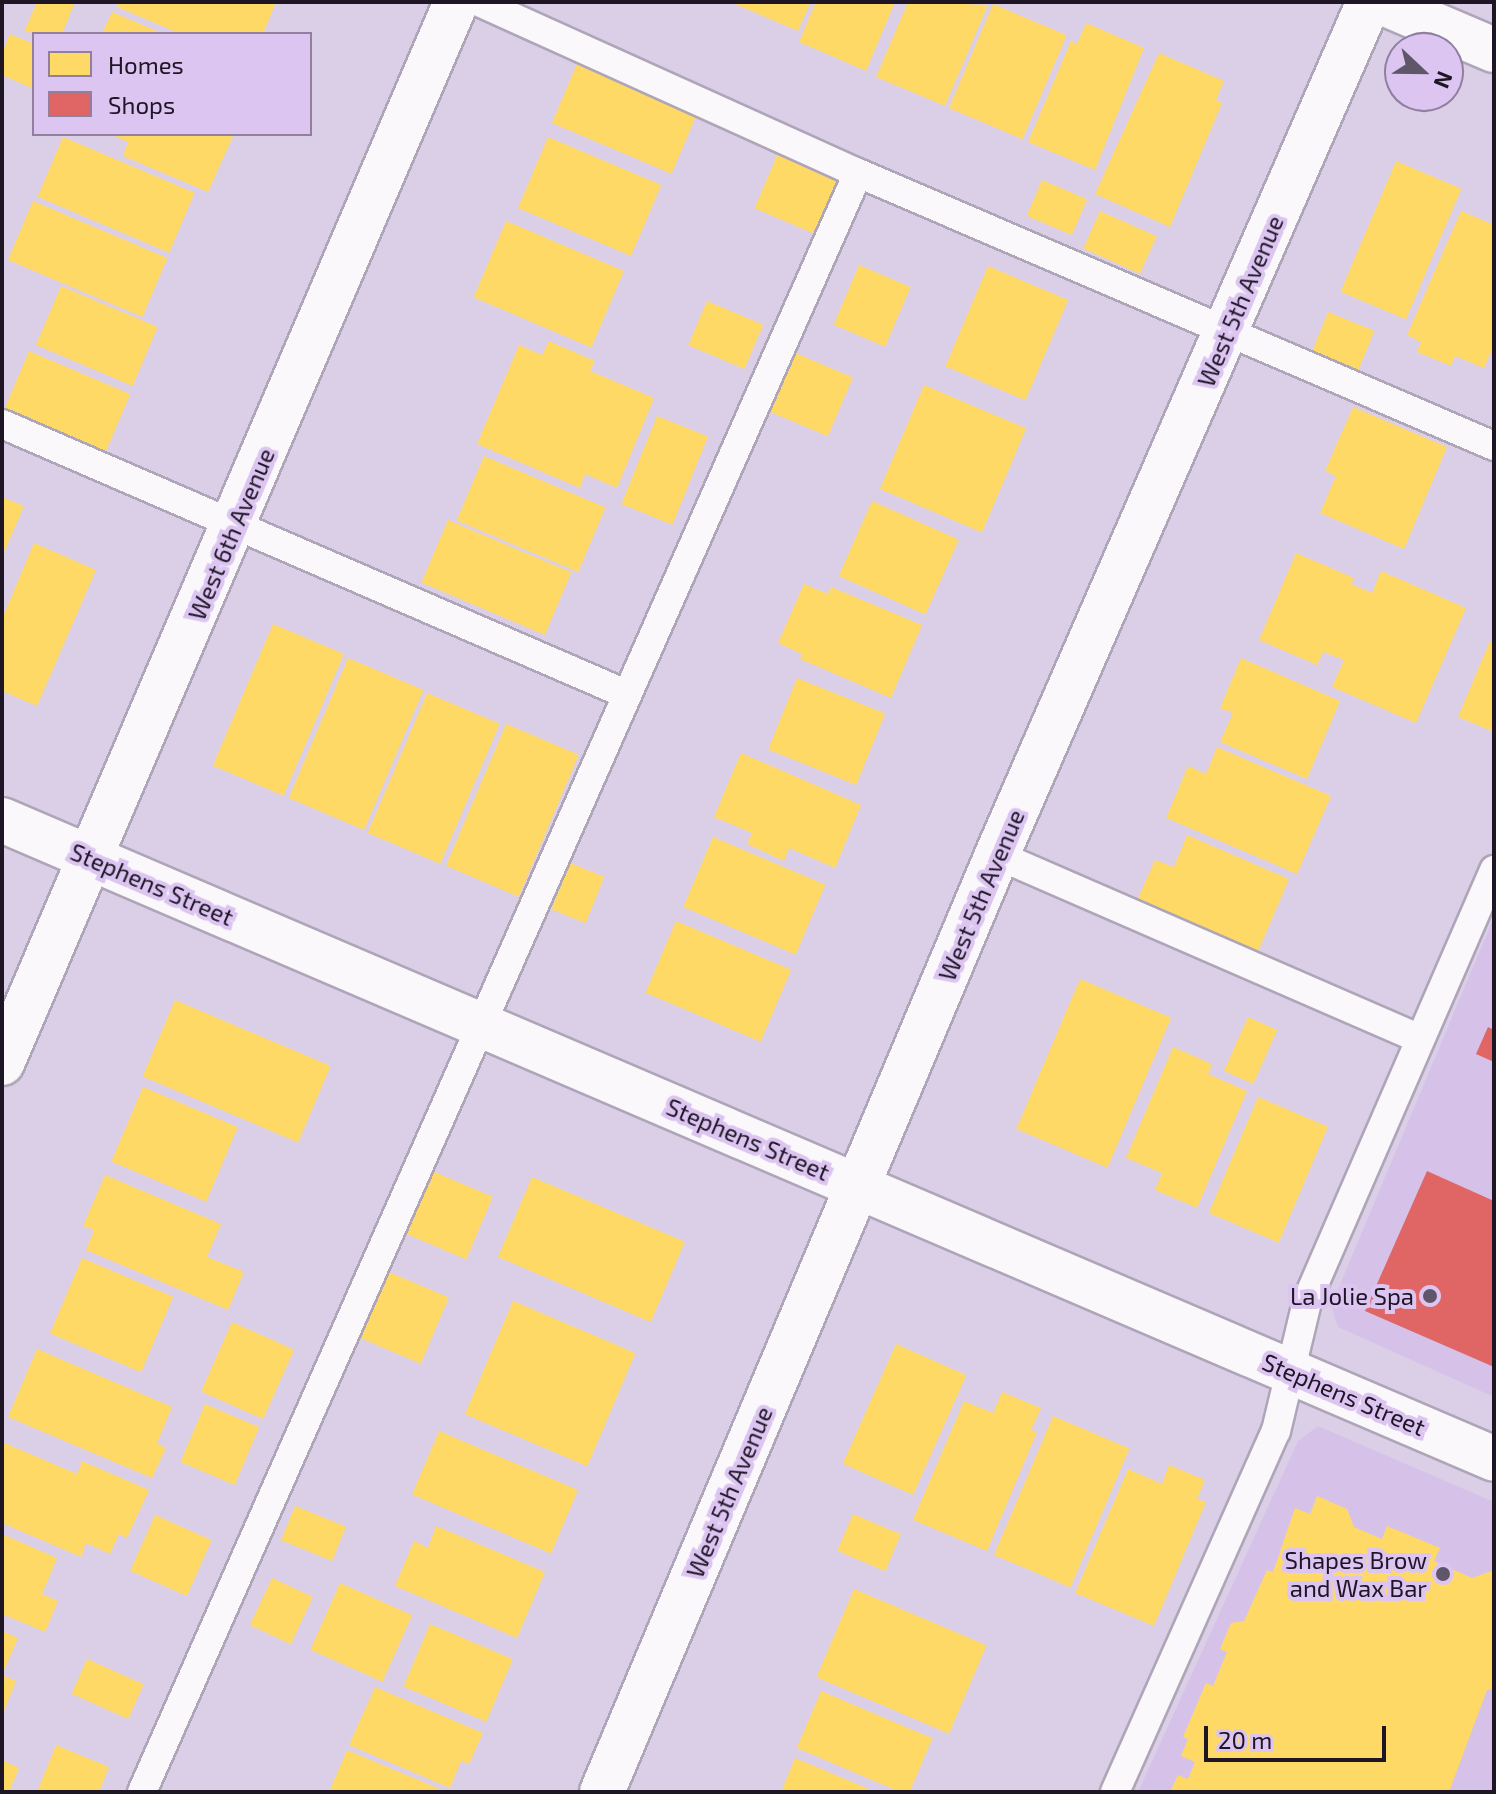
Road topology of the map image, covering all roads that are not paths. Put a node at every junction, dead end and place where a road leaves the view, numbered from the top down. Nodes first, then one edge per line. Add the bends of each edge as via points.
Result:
1 (456, 2) edge
2 (479, 2) edge
3 (1369, 2) edge
4 (1381, 2) edge
5 (1494, 50) edge
6 (858, 173) junction
7 (1228, 330) junction
8 (2, 424) edge
9 (1494, 446) edge
10 (236, 524) junction
11 (626, 694) junction
12 (2, 820) edge
13 (997, 855) junction
14 (91, 858) junction
15 (1494, 870) edge
16 (478, 1024) junction
17 (1420, 1039) junction
18 (2, 1063) edge
19 (859, 1187) junction
20 (1289, 1371) junction
21 (1494, 1459) edge
22 (142, 1792) edge
23 (602, 1792) edge
24 (1115, 1792) edge

1 - 10 street, West 6th Avenue
2 - 6 lane
3 - 7 street, West 5th Avenue
4 - 5 street
6 - 7 lane
6 - 11 lane
7 - 9 lane
7 - 13 street, West 5th Avenue
8 - 10 lane
10 - 11 lane
10 - 14 street, West 6th Avenue
11 - 16 lane
12 - 14 street, Stephens Street
13 - 17 lane
13 - 19 street, West 5th Avenue
14 - 16 street, Stephens Street
14 - 18 street, West 6th Avenue
15 - 17 lane
16 - 19 street, Stephens Street
16 - 22 lane
17 - 20 lane via 1308,1298
19 - 20 street, Stephens Street
19 - 23 street, West 5th Avenue
20 - 21 street, Stephens Street
20 - 24 lane via 1276,1431

